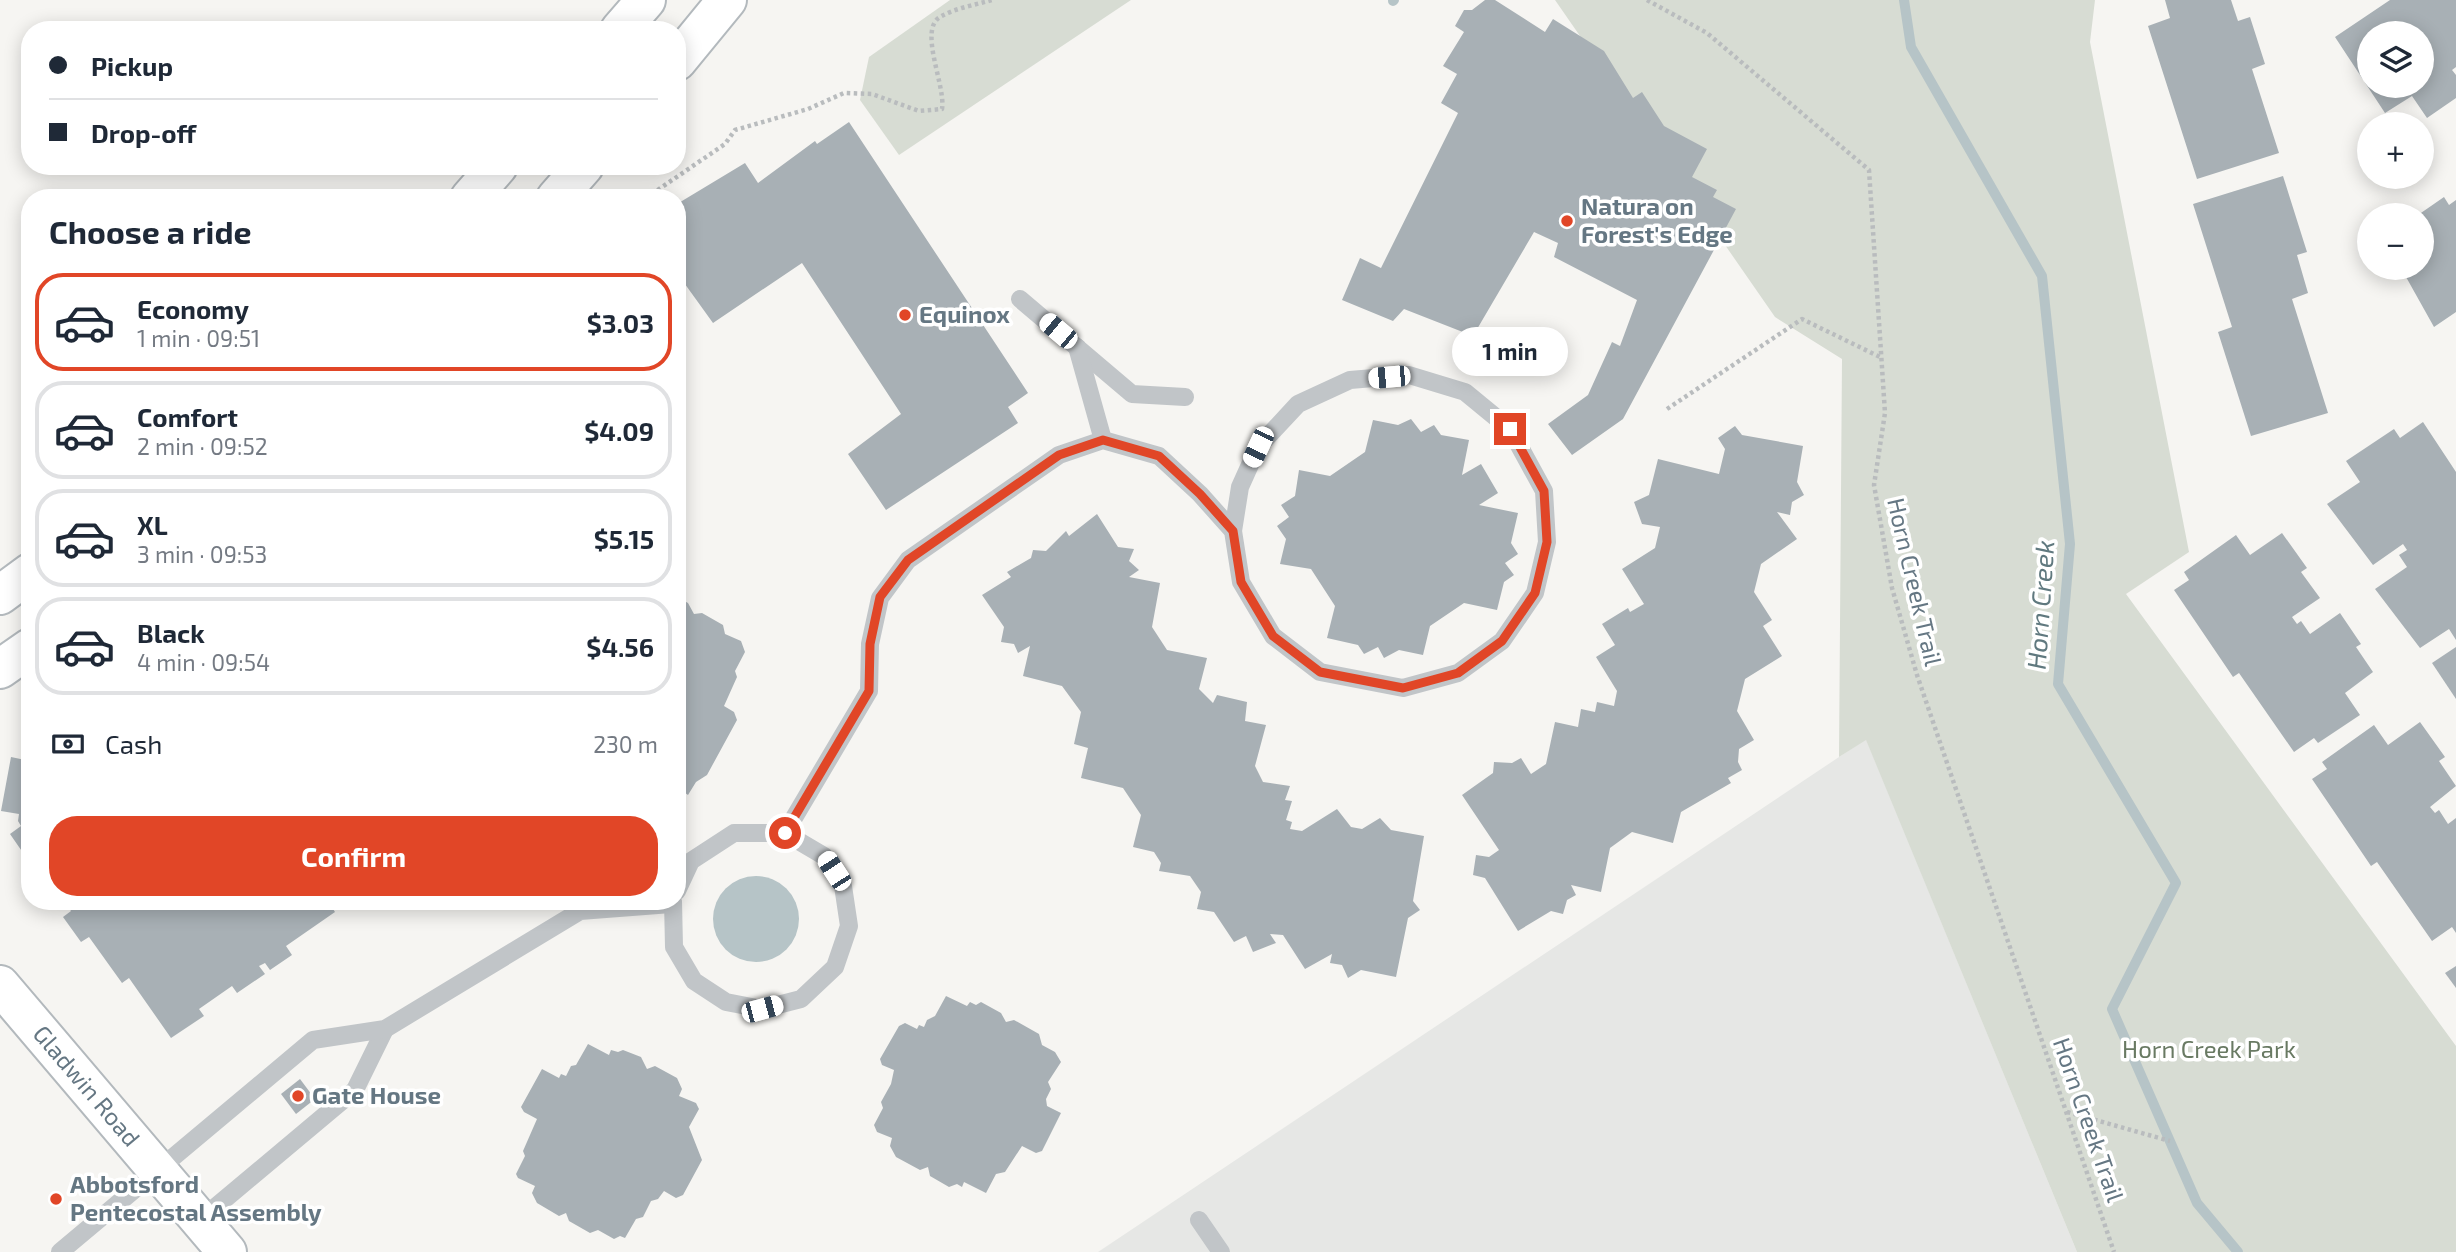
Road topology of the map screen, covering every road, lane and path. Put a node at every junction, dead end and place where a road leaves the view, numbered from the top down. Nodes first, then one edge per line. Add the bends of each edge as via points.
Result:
1 (646, 0) edge
2 (727, 0) edge
3 (992, 0) edge
4 (1647, 0) edge
5 (628, 21) edge
6 (686, 50) edge
7 (686, 171) edge
8 (490, 175) edge
9 (576, 175) edge
10 (680, 175) edge
11 (478, 189) edge
12 (564, 189) edge
13 (659, 189) edge
14 (1020, 299) dead end
15 (1077, 347) junction
16 (1881, 358) junction
17 (1185, 397) dead end
18 (1667, 409) dead end
19 (1103, 440) junction
20 (1233, 531) junction
21 (21, 580) edge
22 (0, 595) edge
23 (21, 654) edge
24 (0, 669) edge
25 (785, 833) junction
26 (686, 872) edge
27 (569, 910) edge
28 (674, 910) edge
29 (0, 985) edge
30 (385, 1029) junction
31 (2066, 1112) junction
32 (2170, 1141) dead end
33 (158, 1171) junction
34 (200, 1220) junction
35 (1199, 1220) dead end
36 (60, 1252) edge
37 (228, 1252) edge
38 (1221, 1252) edge
39 (2115, 1252) edge

1 - 5 main road
2 - 6 main road
3 - 7 path via 949,13 931,27 942,109 919,111 872,94 844,93 808,109 735,130 725,144
4 - 16 path, Horn Creek Trail via 1707,33 1869,170
8 - 11 main road
9 - 12 main road
10 - 13 path
14 - 15 lane
15 - 17 lane via 1132,394
15 - 19 lane
16 - 18 path via 1802,319
16 - 31 path, Horn Creek Trail via 1885,414 1874,485 1892,589
19 - 20 lane via 1159,456
19 - 25 lane via 1059,455 908,560 880,597 870,644 869,691
20 - 20 lane via 1241,582 1273,636 1320,672 1403,688 1458,673 1502,641 1535,593 1547,542 1544,491 1510,429 1465,393 1409,375 1350,380 1298,404 1258,447 1240,487
21 - 22 main road
23 - 24 main road
25 - 26 lane via 734,833 691,861
25 - 28 lane via 824,856 844,886 849,926 835,967 801,999 762,1009 726,1002 694,981 674,947
27 - 30 lane
29 - 33 main road, Gladwin Road
30 - 33 lane via 313,1040
30 - 34 lane via 355,1090
31 - 32 path
31 - 39 path, Horn Creek Trail
33 - 34 main road, Gladwin Road
33 - 36 lane
34 - 37 main road, Gladwin Road
35 - 38 lane

